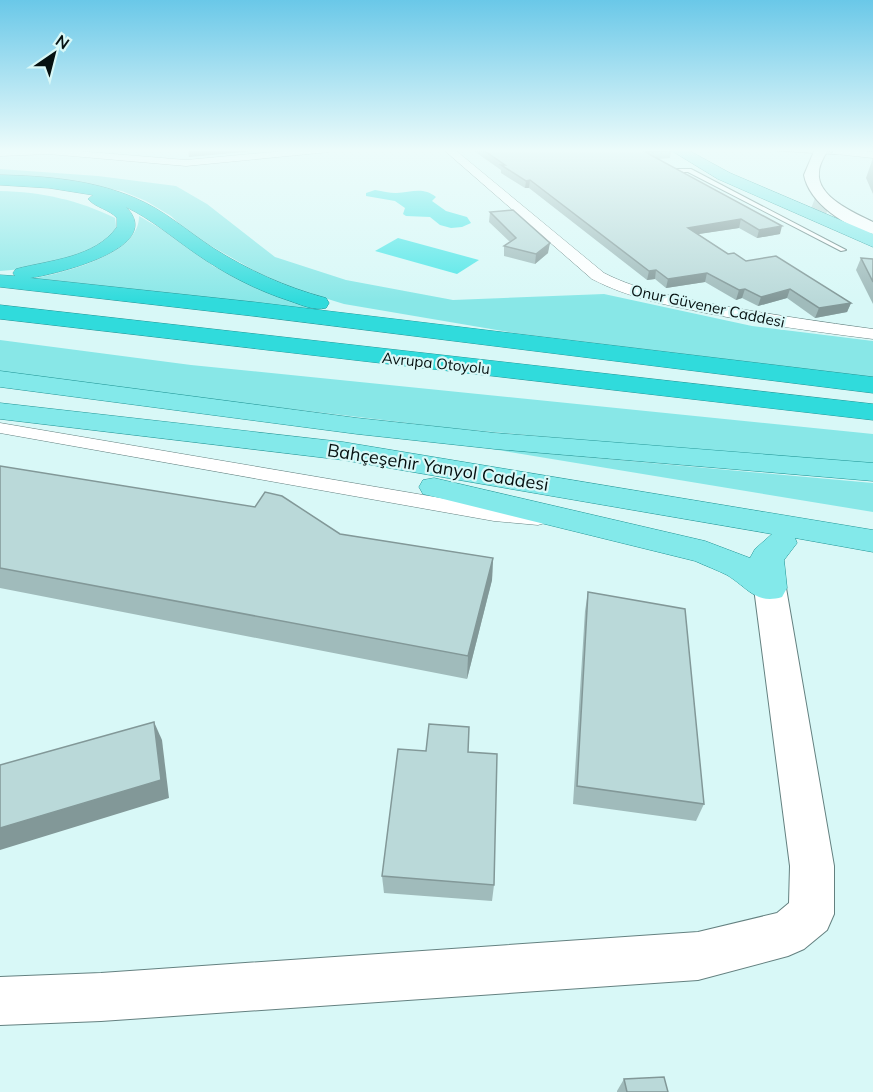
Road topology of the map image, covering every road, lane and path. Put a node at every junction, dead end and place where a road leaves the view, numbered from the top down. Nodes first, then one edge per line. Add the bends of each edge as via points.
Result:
1 (96, 200) edge
2 (123, 200) edge
3 (509, 200) edge
4 (747, 200) edge
5 (779, 200) edge
6 (797, 200) edge
7 (828, 200) edge
8 (841, 200) edge
9 (812, 206) tunnel mouth
10 (873, 220) edge
11 (873, 229) edge
12 (873, 241) edge
13 (843, 250) dead end
14 (0, 274) edge
15 (0, 281) edge
16 (0, 296) edge
17 (0, 312) edge
18 (0, 326) edge
19 (873, 334) edge
20 (484, 337) junction
21 (340, 352) junction
22 (0, 379) edge
23 (873, 385) edge
24 (873, 394) edge
25 (0, 411) edge
26 (244, 412) junction
27 (873, 412) edge
28 (126, 426) junction
29 (0, 428) edge
30 (873, 472) edge
31 (580, 521) junction
32 (873, 525) edge
33 (833, 533) junction
34 (873, 541) edge
35 (781, 543) junction
36 (705, 552) junction
37 (770, 588) junction
38 (0, 1001) edge

1 - 14 highway via 127,216 125,232 112,244 79,260 42,270
2 - 20 highway via 160,219 229,267 280,291 355,313
3 - 19 street, Onur Güvener Caddesi via 613,285 660,299 787,323
4 - 13 lane
5 - 12 main road
6 - 9 main road
7 - 11 main road
8 - 10 main road
15 - 20 highway
16 - 24 highway, Avrupa Otoyolu
17 - 21 highway, Avrupa Otoyolu
18 - 21 highway via 272,353
20 - 23 highway
21 - 27 highway, Avrupa Otoyolu
22 - 26 main road, Bahçeşehir Yanyol Caddesi
25 - 28 main road, Bahçeşehir Yanyol Caddesi
26 - 30 main road, Bahçeşehir Yanyol Caddesi via 495,441
26 - 32 main road
28 - 31 main road via 463,493
28 - 33 main road, Bahçeşehir Yanyol Caddesi via 343,451
29 - 31 street via 494,514
31 - 36 main road
33 - 34 main road, Bahçeşehir Yanyol Caddesi
33 - 35 main road
35 - 36 main road
35 - 37 main road via 767,557
36 - 37 main road via 739,567
37 - 38 main road via 812,866 811,914 788,933 698,956

